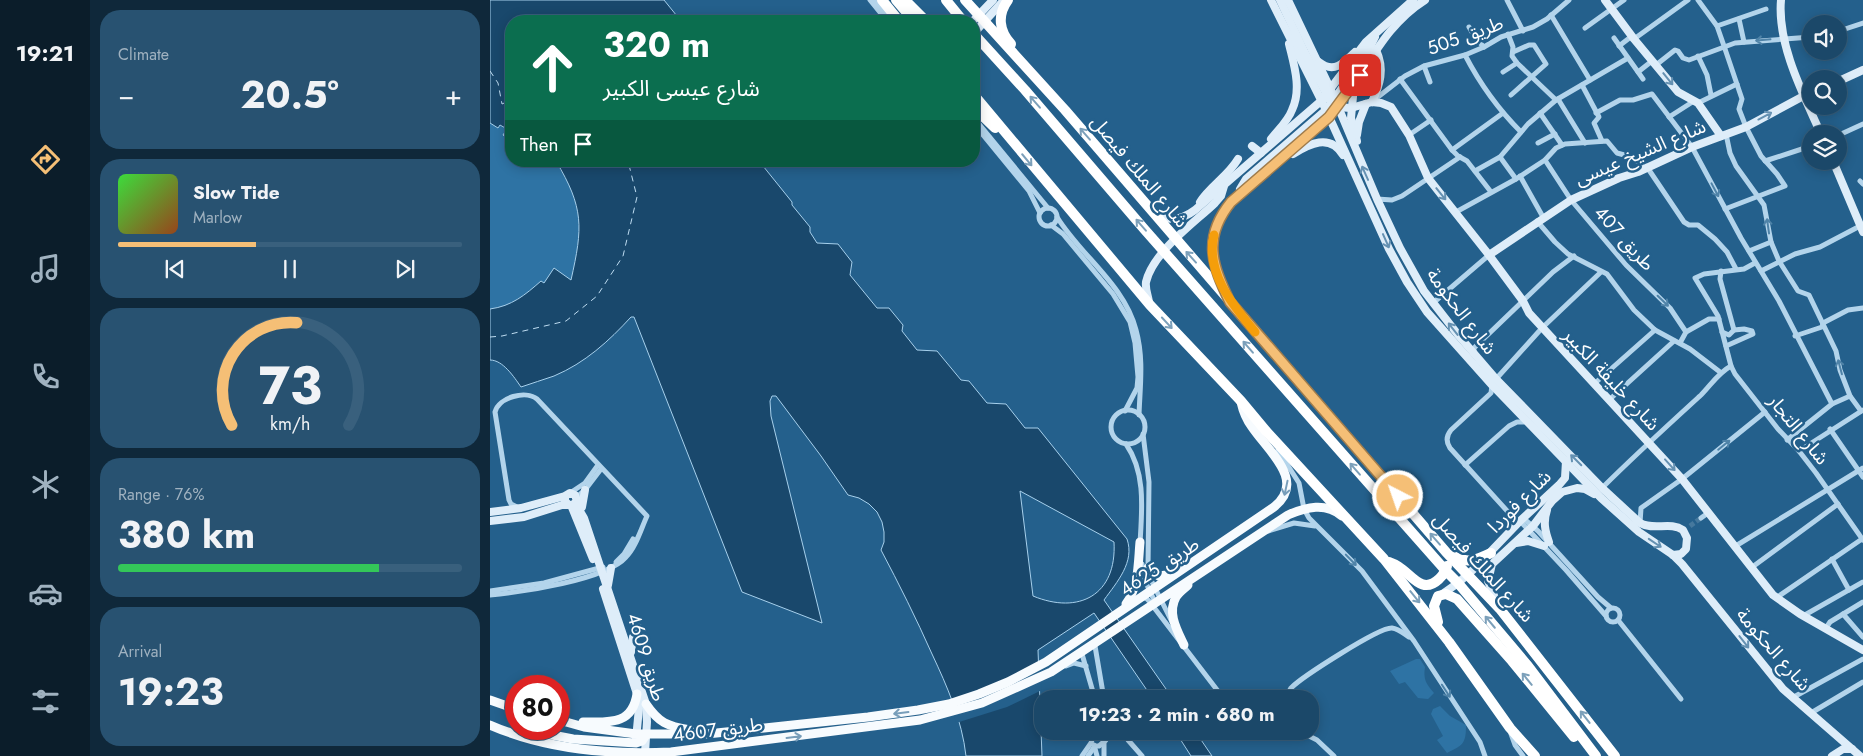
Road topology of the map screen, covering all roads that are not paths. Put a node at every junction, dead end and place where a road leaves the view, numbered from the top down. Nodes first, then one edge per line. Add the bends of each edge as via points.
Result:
1 (870, 0) edge
2 (875, 0) edge
3 (882, 0) edge
4 (896, 0) edge
5 (905, 0) edge
6 (946, 0) edge
7 (965, 0) edge
8 (993, 0) edge
9 (1006, 0) edge
10 (1270, 0) edge
11 (1280, 0) edge
12 (1288, 0) edge
13 (1425, 0) edge
14 (1507, 0) edge
15 (1569, 0) edge
16 (1605, 0) edge
17 (1624, 0) edge
18 (1688, 0) edge
19 (1698, 0) edge
20 (1416, 2) edge
21 (1778, 2) edge
22 (1407, 3) edge
23 (1611, 9) junction
24 (1766, 9) dead end
25 (882, 15) edge
26 (887, 15) edge
27 (894, 15) edge
28 (909, 15) edge
29 (920, 15) edge
30 (958, 15) edge
31 (975, 15) edge
32 (1551, 15) junction
33 (980, 17) edge
34 (980, 19) edge
35 (1739, 19) junction
36 (980, 22) edge
37 (1863, 23) edge
38 (1283, 25) junction
39 (1717, 26) junction
40 (1469, 28) dead end
41 (1586, 28) dead end
42 (1847, 28) edge
43 (1523, 31) junction
44 (1376, 33) junction
45 (1508, 34) junction
46 (1614, 38) dead end
47 (1633, 38) junction
48 (1802, 38) edge
49 (1784, 40) junction
50 (980, 41) edge
51 (1366, 42) junction
52 (1744, 42) junction
53 (1619, 46) junction
54 (1724, 46) junction
55 (1484, 47) junction
56 (1376, 50) junction
57 (1513, 52) junction
58 (1465, 55) junction
59 (1698, 56) junction
60 (1628, 58) junction
61 (1317, 61) junction
62 (1517, 63) junction
63 (1654, 63) junction
64 (1424, 66) junction
65 (1863, 70) edge
66 (1504, 72) dead end
67 (1638, 72) junction
68 (1532, 77) junction
69 (1847, 77) edge
70 (1400, 79) junction
71 (1643, 79) dead end
72 (1590, 80) junction
73 (1430, 82) dead end
74 (1354, 84) junction
75 (1737, 84) junction
76 (1582, 85) junction
77 (1802, 92) edge
78 (1511, 95) dead end
79 (1711, 95) junction
80 (1802, 96) edge
81 (1330, 99) junction
82 (1557, 99) junction
83 (980, 102) edge
84 (1696, 102) junction
85 (1369, 103) junction
86 (1351, 108) junction
87 (1065, 110) junction
88 (1503, 113) junction
89 (1540, 113) junction
90 (1596, 113) junction
91 (980, 114) edge
92 (1327, 114) junction
93 (1669, 116) junction
94 (1431, 120) junction
95 (1863, 124) edge
96 (980, 125) edge
97 (1746, 127) junction
98 (980, 131) edge
99 (1847, 131) edge
100 (1521, 132) junction
101 (1555, 134) junction
102 (1006, 135) junction
103 (1409, 135) junction
104 (1724, 135) junction
105 (1357, 141) junction
106 (1602, 141) junction
107 (1585, 142) junction
108 (1538, 143) dead end
109 (1562, 145) junction
110 (1252, 146) dead end
111 (1692, 147) junction
112 (1802, 149) edge
113 (1452, 150) junction
114 (1262, 151) junction
115 (1358, 157) junction
116 (1460, 157) junction
117 (1500, 157) junction
118 (1254, 158) junction
119 (1238, 159) dead end
120 (1282, 159) junction
121 (1545, 160) junction
122 (1765, 161) junction
123 (1271, 162) junction
124 (1647, 167) junction
125 (1263, 169) junction
126 (1837, 170) edge
127 (1475, 171) junction
128 (1518, 177) junction
129 (1428, 178) junction
130 (1225, 184) junction
131 (1360, 185) junction
132 (1490, 192) junction
133 (1758, 196) junction
134 (1377, 199) junction
135 (1571, 200) junction
136 (1148, 206) junction
137 (1048, 208) junction
138 (1725, 209) junction
139 (1195, 210) junction
140 (1040, 212) junction
141 (1456, 212) junction
142 (1057, 217) junction
143 (1540, 219) junction
144 (1051, 225) junction
145 (1862, 229) edge
146 (1175, 240) junction
147 (1771, 242) junction
148 (1164, 251) junction
149 (1749, 251) junction
150 (1488, 255) junction
151 (1574, 256) junction
152 (1779, 261) junction
153 (1755, 263) junction
154 (1736, 269) junction
155 (1601, 272) junction
156 (1721, 272) junction
157 (1761, 272) junction
158 (1523, 301) junction
159 (1230, 302) junction
160 (1433, 303) junction
161 (1150, 305) junction
162 (1863, 308) edge
163 (1719, 319) junction
164 (1823, 323) junction
165 (1542, 328) junction
166 (1655, 330) junction
167 (1734, 330) junction
168 (1686, 332) junction
169 (1722, 332) junction
170 (1796, 336) junction
171 (1674, 341) junction
172 (1680, 343) junction
173 (1726, 346) junction
174 (1474, 356) junction
175 (1731, 366) junction
176 (1720, 372) junction
177 (1494, 382) junction
178 (1594, 384) junction
179 (1850, 396) junction
180 (1609, 400) junction
181 (1241, 401) junction
182 (1832, 404) junction
183 (1862, 410) edge
184 (1125, 411) junction
185 (1765, 412) junction
186 (1139, 415) junction
187 (1528, 422) junction
188 (1830, 430) junction
189 (1266, 431) junction
190 (1143, 434) junction
191 (1787, 440) junction
192 (1648, 442) junction
193 (1126, 444) junction
194 (1799, 451) junction
195 (1566, 461) junction
196 (1465, 465) junction
197 (600, 467) junction
198 (1860, 469) edge
199 (1863, 477) edge
200 (1682, 479) junction
201 (1602, 488) junction
202 (1828, 489) junction
203 (585, 490) junction
204 (1601, 498) junction
205 (572, 501) junction
206 (1552, 502) junction
207 (1838, 504) junction
208 (519, 508) junction
209 (1304, 509) junction
210 (490, 512) edge
211 (1708, 513) junction
212 (646, 515) junction
213 (584, 518) junction
214 (1701, 518) tunnel mouth
215 (490, 520) edge
216 (1519, 522) junction
217 (1640, 523) junction
218 (1316, 526) junction
219 (1531, 528) junction
220 (1265, 531) junction
221 (1360, 532) junction
222 (1863, 540) edge
223 (1140, 542) junction
224 (1514, 544) junction
225 (1546, 544) junction
226 (1734, 547) junction
227 (1446, 552) junction
228 (1673, 555) junction
229 (1494, 556) junction
230 (1384, 559) junction
231 (1832, 560) junction
232 (611, 568) junction
233 (1148, 568) junction
234 (1751, 568) junction
235 (599, 571) junction
236 (1446, 571) junction
237 (1179, 573) junction
238 (1197, 574) junction
239 (1467, 575) junction
240 (1863, 582) edge
241 (543, 583) junction
242 (1458, 583) junction
243 (608, 590) junction
244 (1152, 590) junction
245 (1849, 590) junction
246 (490, 591) edge
247 (490, 595) edge
248 (1438, 596) junction
249 (1140, 598) junction
250 (1776, 598) junction
251 (1155, 602) junction
252 (1863, 602) edge
253 (1611, 608) junction
254 (1500, 609) junction
255 (1119, 612) junction
256 (1843, 614) junction
257 (1606, 616) junction
258 (1803, 616) junction
259 (1618, 620) junction
260 (639, 628) dead end
261 (1826, 628) junction
262 (1104, 636) junction
263 (1863, 638) edge
264 (1414, 641) junction
265 (1449, 642) junction
266 (1184, 645) junction
267 (1095, 646) junction
268 (1861, 646) edge
269 (1082, 654) junction
270 (631, 657) junction
271 (1863, 660) edge
272 (1086, 666) junction
273 (1063, 667) junction
274 (1042, 677) junction
275 (1863, 682) edge
276 (1093, 690) edge
277 (1102, 690) edge
278 (1217, 690) edge
279 (1290, 690) edge
280 (637, 694) junction
281 (1681, 698) dead end
282 (1792, 698) junction
283 (490, 700) edge
284 (646, 704) junction
285 (505, 705) edge
286 (950, 708) junction
287 (1811, 714) junction
288 (572, 722) joint
289 (492, 726) edge
290 (505, 727) edge
291 (1510, 728) junction
292 (707, 734) junction
293 (640, 737) junction
294 (570, 739) edge
295 (1094, 740) edge
296 (1128, 740) dead end
297 (1317, 740) edge
298 (1104, 742) joint
299 (1093, 745) junction
300 (1852, 749) junction
301 (643, 753) junction
302 (1861, 754) edge
303 (1082, 756) edge
304 (1088, 756) edge
305 (1097, 756) edge
306 (1104, 756) edge
307 (1142, 756) edge
308 (1334, 756) edge
309 (1485, 756) edge
310 (1523, 756) edge
311 (1535, 756) edge
312 (1593, 756) edge
313 (1596, 756) edge
314 (1615, 756) edge
315 (1832, 756) edge

1 - 25 street
2 - 26 street
3 - 27 highway
4 - 28 highway
5 - 29 highway
6 - 30 highway
7 - 31 highway, شارع الملك فيصل
8 - 33 main road
9 - 34 main road
9 - 87 highway via 1001,18 1005,37 1045,81
10 - 38 main road, شارع الحكومة
11 - 81 main road
12 - 61 main road, شارع الحكومة
13 - 20 main road
14 - 43 street
15 - 32 street, طريق 505
16 - 23 main road
17 - 23 street
18 - 47 street
19 - 39 street
20 - 22 main road
20 - 56 main road
21 - 49 main road
22 - 44 main road
23 - 41 street
23 - 47 main road
24 - 35 street
32 - 43 street, طريق 505
32 - 72 street
35 - 39 street
35 - 52 street
36 - 87 highway, شارع الملك فيصل
37 - 42 street
38 - 81 main road, شارع الحكومة
38 - 114 main road via 1294,62 1296,96 1292,110
39 - 54 street
40 - 55 street
43 - 45 street, طريق 505
44 - 51 main road
44 - 81 main road via 1370,48
45 - 55 street, طريق 505
45 - 57 street
46 - 53 street
47 - 53 street
47 - 63 main road
48 - 49 street
49 -> 52 street
49 - 77 main road
148 -> 50 highway, شارع الملك فيصل
51 - 61 main road via 1343,64 1333,68
51 - 81 main road
52 - 54 street
53 - 60 street
54 - 59 street
54 - 75 street
55 - 58 street, طريق 505
56 - 74 main road
56 - 85 main road via 1376,86
57 - 62 street
57 - 68 street via 1534,45 1546,64
58 - 64 street, طريق 505
58 - 88 street via 1484,89
59 - 63 street via 1686,60 1675,50
59 - 79 street via 1707,75
60 - 67 street
60 - 72 street
61 - 81 main road, شارع الحكومة
62 - 66 street
62 - 68 street
63 - 67 street
63 -> 84 main road via 1678,92
64 - 70 street, طريق 505
64 - 73 street
65 - 69 main road
67 - 71 street
68 - 78 street
68 - 82 street
70 - 85 street, طريق 505
70 - 94 street
72 - 76 street
74 - 81 main road
74 - 86 main road
75 - 79 street
75 - 97 street via 1742,100 1739,109
76 - 82 street
76 - 90 street
79 - 84 street
97 -> 80 main road, شارع الشيخ عيسى
81 - 86 main road
81 - 92 main road
81 - 114 main road
81 - 115 main road, شارع الحكومة
82 - 89 street
82 - 107 street
83 - 102 highway
84 - 93 street
84 - 104 main road
85 - 86 main road
85 - 103 main road, شارع خليفة الكبير via 1391,107
85 - 105 main road via 1359,122
86 - 105 main road
136 -> 87 highway, شارع الملك فيصل
88 - 100 street
88 - 113 street
89 - 100 street
89 - 101 street
90 - 93 street via 1620,100 1652,94
90 - 106 street via 1599,118 1594,123
91 - 102 highway
92 - 120 main road
92 - 123 main road
92 - 131 main road, شارع الحكومة
93 - 111 street
94 - 103 street
94 - 113 street
95 - 99 street
96 - 137 street
97 - 104 main road, شارع الشيخ عيسى
97 - 122 street
98 - 140 street via 1029,191
100 - 117 street
101 - 108 street
101 - 109 street
102 -> 161 highway
103 - 129 main road, شارع خليفة الكبير
104 - 111 main road, شارع الشيخ عيسى
104 - 133 street via 1736,166
105 - 115 main road
106 - 107 street
106 - 124 street via 1608,141 1617,153
107 - 109 street
109 - 121 street
110 - 114 main road
111 - 124 main road, شارع الشيخ عيسى
111 -> 138 street
112 - 122 street
113 - 116 street
114 - 118 main road
114 - 123 main road
134 -> 115 main road, شارع الحكومة
116 - 127 street
116 - 129 street
117 - 127 street
117 - 128 street
118 - 125 main road
118 - 130 main road
119 - 139 main road
120 - 123 main road
120 - 131 main road via 1311,144 1329,143 1341,151
121 - 128 street
121 - 135 street, طريق 407
122 - 133 street via 1785,186
123 - 125 main road
124 - 135 main road, شارع الشيخ عيسى
124 - 154 street via 1683,221 1701,227 1722,245
125 - 159 main road via 1224,210 1215,229 1212,250 1215,269
126 - 145 main road
127 - 132 street
128 - 132 street
128 - 143 street
129 - 134 street via 1397,199
129 -> 141 main road, شارع خليفة الكبير
130 - 139 main road
130 - 146 main road via 1215,203
131 -> 177 main road, شارع الحكومة via 1389,249 1415,295 1433,320
132 - 141 street
133 - 138 street
147 -> 133 street via 1766,210
134 - 160 main road, شارع الحكومة via 1415,276
135 - 143 main road, شارع الشيخ عيسى
135 -> 168 street, طريق 407 via 1626,265 1670,308
136 - 139 main road via 1174,220
136 - 146 highway, شارع الملك فيصل
137 - 140 street
137 - 142 street
138 - 149 street
140 - 144 street via 1041,222
141 - 150 main road, شارع خليفة الكبير
142 - 144 street
142 - 186 street via 1117,291 1134,321 1142,369
143 - 150 main road, شارع الشيخ عيسى
143 - 151 street via 1555,242
144 - 184 street via 1064,234 1113,294 1130,322 1138,377 1137,388
145 - 152 street
146 - 148 main road
159 -> 146 highway, شارع الملك فيصل
147 - 149 street
147 - 152 street
148 - 161 main road via 1146,283
236 -> 148 highway, شارع الملك فيصل
149 - 153 street
150 - 158 main road, شارع خليفة الكبير
150 - 160 street
151 - 155 street
151 - 158 street
152 - 157 street
152 - 164 street via 1798,291 1809,295
153 - 154 street
153 - 157 street
154 - 156 street
155 - 165 street
155 - 166 street via 1607,274 1634,310
156 - 163 street, شارع التجار via 1695,278
156 - 167 street via 1720,279
157 - 170 street
158 - 165 main road, شارع خليفة الكبير
158 - 174 street via 1474,348
227 -> 159 highway, شارع الملك فيصل
174 -> 160 main road, شارع الحكومة
161 -> 181 highway
162 - 164 street via 1848,310
163 - 168 street via 1710,318
163 - 169 street, شارع التجار
164 - 170 street via 1822,327
179 -> 164 street
165 - 177 street
165 - 178 main road, شارع خليفة الكبير
166 - 171 street
166 - 178 street
167 - 169 street via 1729,335
167 - 173 street via 1748,329 1753,334
168 - 172 street
169 - 173 street, شارع التجار
170 - 182 street
171 - 172 street
171 - 180 street
172 - 176 street
173 - 175 street, شارع التجار
174 - 177 main road, شارع الحكومة
175 - 176 street
175 - 185 street, شارع التجار
176 - 192 street via 1710,387
177 - 187 main road, شارع الحكومة
177 - 196 street via 1489,395 1447,436 1447,444
201 -> 177 main road, شارع الحكومة
178 - 180 main road, شارع خليفة الكبير
179 - 182 street
179 - 183 street
180 - 192 main road, شارع خليفة الكبير
181 - 189 highway
181 -> 237 main road, طريق 4625 via 1252,427 1286,474 1287,492 1274,507
182 - 191 street
183 - 188 street
184 - 186 street
184 - 193 street via 1115,416 1111,427 1115,439
185 - 191 street, شارع التجار
200 -> 185 street
186 - 190 street via 1144,426
187 - 195 main road, شارع الحكومة
187 - 196 street via 1509,426
188 - 194 street
188 - 198 street
189 - 209 street via 1299,483
189 - 221 highway
190 - 193 street via 1134,443
190 - 233 street via 1149,482
191 - 194 street, شارع التجار
192 -> 200 main road, شارع خليفة الكبير
192 - 201 street
193 - 223 street via 1133,454 1141,481
194 - 202 street, شارع التجار
195 - 204 main road, شارع الحكومة
195 - 216 main road, شارع فوردا via 1565,478
196 - 216 street
197 - 203 street
197 - 205 street
197 - 208 street via 537,399 523,395 503,400 496,409 507,495 511,504
197 - 212 street
198 - 199 street
198 - 202 street
200 - 211 main road, شارع خليفة الكبير
200 - 217 street via 1641,508
201 - 217 main road, شارع الحكومة
202 - 207 street, شارع التجار
202 - 226 street
203 - 205 street
203 - 213 main road
204 - 206 main road, شارع فوردا via 1577,488 1562,492
204 -> 228 main road, شارع الحكومة via 1639,532
205 - 208 main road
205 - 213 main road, طريق 4609
205 - 215 main road via 562,509
205 - 235 main road, طريق 4609
206 - 219 main road, شارع فوردا
206 - 225 main road via 1544,521
207 - 222 street, شارع التجار
207 - 234 street
208 - 210 main road
209 - 218 street
209 - 220 main road, طريق 4625 via 1288,515
209 - 221 main road, طريق 4625 via 1329,508
211 - 214 street
211 - 226 main road, شارع خليفة الكبير
212 - 232 street via 629,554
212 - 235 street via 624,554
213 - 235 main road, طريق 4609
216 - 219 street
216 - 229 main road, شارع فوردا
217 - 228 main road via 1686,528 1686,549
218 - 220 street via 1294,523
218 -> 264 street via 1362,571
219 - 224 main road, شارع فوردا
219 - 225 street
220 - 238 main road, طريق 4625
221 - 230 highway
222 - 231 street
223 - 244 street via 1143,576
223 - 255 main road via 1137,582
224 - 225 main road via 1524,540
224 - 229 main road, شارع فوردا
225 - 253 street
225 - 257 street
226 - 234 main road, شارع خليفة الكبير
227 - 229 highway via 1470,562
227 - 236 highway
227 - 239 highway, شارع الملك فيصل
228 -> 282 main road, شارع الحكومة
229 - 239 main road, شارع فوردا
229 - 254 main road via 1488,581
230 - 236 highway via 1424,585 1436,582
230 -> 265 highway
231 - 245 street
231 - 250 street
232 - 235 street
232 - 243 main road
233 - 237 main road via 1163,576
233 - 244 street
234 - 250 main road, شارع خليفة الكبير
235 - 241 street
235 - 243 main road, طريق 4609
235 - 280 main road, طريق 4609
236 - 242 highway, شارع الملك فيصل
237 - 244 main road, طريق 4625
238 - 251 main road, طريق 4625
238 - 266 main road via 1173,604 1173,618
239 - 242 main road, شارع فوردا
239 - 254 highway, شارع الملك فيصل
240 - 245 street
241 - 246 street
241 - 247 street
242 - 248 main road, شارع فوردا
313 -> 242 highway, شارع الملك فيصل via 1528,666
243 - 270 main road, طريق 4609
244 - 249 main road, طريق 4625
244 - 251 street
245 - 258 street
248 - 265 highway via 1434,613
312 -> 248 highway via 1568,732 1457,599 1446,594
249 - 251 street
249 - 255 main road, طريق 4625
250 - 258 main road, شارع خليفة الكبير
251 - 262 main road, طريق 4625
251 - 266 street
251 - 266 street
252 - 256 street
253 - 257 street
253 - 259 street via 1618,610
314 -> 254 highway, شارع الملك فيصل
255 - 286 main road, طريق 4625 via 1046,662
256 - 261 street
256 - 263 street
257 - 259 street via 1611,622
258 - 261 main road, شارع خليفة الكبير
259 - 281 street
260 - 270 main road via 632,642
261 - 268 main road, شارع خليفة الكبير
262 - 267 street
262 - 274 main road, طريق 4625
264 - 279 street via 1400,630 1379,631
264 -> 309 street via 1480,742
265 - 291 highway
266 - 278 street
267 - 269 street
267 - 277 street
269 - 272 street
269 - 273 street
270 - 284 main road, طريق 4609
271 - 282 street
272 - 273 street via 1074,664
272 - 276 street
273 - 274 street
274 - 286 main road, طريق 4625 via 982,703
275 - 287 street
280 - 288 main road via 631,712 620,720
280 - 293 main road, طريق 4609
282 - 287 main road, شارع الحكومة
283 - 285 main road
284 - 292 main road via 660,721 668,725
284 - 293 main road, طريق 4609 via 648,714
286 -> 292 main road, طريق 4607
301 -> 286 main road, طريق 4607 via 920,720
287 - 300 main road, شارع الحكومة
288 - 293 main road, طريق 4607
289 - 290 main road
289 - 301 main road, طريق 4607 via 563,746
291 - 310 street via 1515,745
291 - 311 highway
292 - 293 main road, طريق 4607
293 - 294 main road
293 - 301 main road, طريق 4609
293 - 301 main road, طريق 4609 via 636,747
295 - 299 street
296 - 307 street
297 - 308 street
298 - 299 street via 1099,746
298 - 306 street
299 - 303 street
299 - 304 street
299 - 305 street
300 - 302 main road, شارع الحكومة
300 - 315 main road via 1843,749

